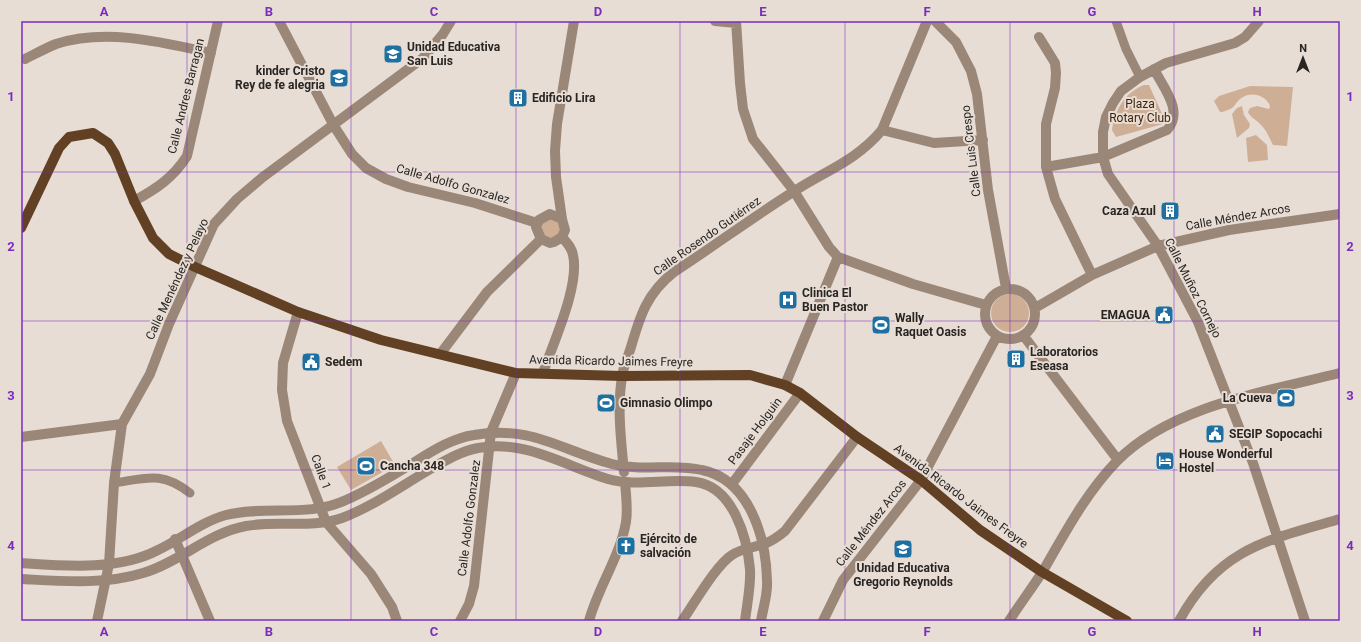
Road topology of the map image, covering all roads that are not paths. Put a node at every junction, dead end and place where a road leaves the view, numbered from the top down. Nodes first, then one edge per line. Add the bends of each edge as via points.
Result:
1 (218, 21) edge
2 (279, 21) edge
3 (451, 21) edge
4 (574, 21) edge
5 (715, 21) edge
6 (927, 21) edge
7 (936, 21) edge
8 (1116, 21) edge
9 (1259, 21) edge
10 (736, 22) edge
11 (1039, 37) dead end
12 (211, 53) junction
13 (26, 59) dead end
14 (1154, 69) junction
15 (1140, 77) junction
16 (334, 126) junction
17 (882, 130) junction
18 (983, 140) junction
19 (1103, 157) junction
20 (1046, 168) junction
21 (794, 191) junction
22 (134, 201) junction
23 (1340, 214) edge
24 (562, 219) junction
25 (22, 221) edge
26 (537, 223) junction
27 (562, 237) junction
28 (541, 239) junction
29 (1158, 246) junction
30 (838, 257) junction
31 (195, 267) junction
32 (1092, 275) junction
33 (1006, 288) junction
34 (986, 305) junction
35 (1035, 308) junction
36 (298, 312) junction
37 (1024, 335) junction
38 (997, 336) junction
39 (441, 353) junction
40 (516, 372) junction
41 (1340, 372) edge
42 (543, 373) junction
43 (622, 376) junction
44 (785, 385) junction
45 (800, 393) junction
46 (1229, 401) junction
47 (122, 424) junction
48 (491, 432) junction
49 (857, 436) junction
50 (21, 437) edge
51 (490, 446) junction
52 (1118, 460) junction
53 (624, 467) junction
54 (921, 480) junction
55 (625, 482) junction
56 (114, 483) junction
57 (732, 484) junction
58 (190, 493) dead end
59 (320, 509) junction
60 (1340, 519) edge
61 (326, 522) junction
62 (1277, 537) junction
63 (175, 539) junction
64 (764, 545) junction
65 (747, 548) junction
66 (182, 554) junction
67 (21, 563) edge
68 (109, 564) junction
69 (1042, 572) junction
70 (21, 579) edge
71 (107, 579) junction
72 (97, 621) edge
73 (210, 621) edge
74 (397, 621) edge
75 (460, 621) edge
76 (590, 621) edge
77 (682, 621) edge
78 (745, 621) edge
79 (761, 621) edge
80 (823, 621) edge
81 (1009, 621) edge
82 (1127, 621) edge
83 (1179, 621) edge
84 (1305, 621) edge

1 - 12 street, Calle Andres Barragan
2 - 16 street, Calle Adolfo Gonzalez
3 - 16 street, Calle Menéndez y Pelayo via 423,58
4 - 24 street via 556,131 556,177
5 - 10 street
6 - 17 street, Calle Rosendo Gutiérrez
7 - 18 street, Calle Luis Crespo via 956,42 971,71
8 - 15 street
9 - 14 street, Calle Muñoz Cornejo via 1245,37 1235,43 1183,57
10 - 21 street via 743,109 753,139
11 - 20 street via 1055,63 1056,73 1046,124
12 - 13 street via 138,38 107,37 77,39 55,44
12 - 22 street, Calle Andres Barragan via 187,156 179,169 161,186
14 - 15 street, Calle Muñoz Cornejo
14 - 19 street via 1173,105 1173,123 1167,130
15 - 19 street, Calle Muñoz Cornejo via 1121,91 1113,103 1103,132
16 - 26 street, Calle Adolfo Gonzalez via 352,154 366,168 386,179
16 - 31 street, Calle Menéndez y Pelayo via 263,177 237,200 214,224
17 - 18 street via 934,143
17 - 21 street, Calle Rosendo Gutiérrez via 870,145 859,153
18 - 33 street, Calle Luis Crespo via 988,190
19 - 20 street
19 - 29 street, Calle Muñoz Cornejo via 1108,174
20 - 32 street via 1055,199
21 - 30 street
21 - 43 street, Calle Rosendo Gutiérrez via 674,272 657,287 647,301
22 - 25 main road, Avenida Ricardo Jaimes Freyre via 108,143 93,133 81,134 69,137 59,148
22 - 31 main road, Avenida Ricardo Jaimes Freyre via 153,238 169,254
23 - 29 street, Calle Méndez Arcos via 1228,230
24 - 26 street via 555,215 546,215
24 - 27 street via 565,226
26 - 28 street via 537,232
27 - 28 street via 550,243
27 - 42 street via 573,254 574,276
28 - 39 street via 487,292
29 - 32 street, Calle Méndez Arcos
29 - 46 street, Calle Muñoz Cornejo via 1198,322
30 - 34 street via 913,284
30 - 44 street, Pasaje Holguin
31 - 36 main road, Avenida Ricardo Jaimes Freyre
31 - 47 street, Calle Menéndez y Pelayo via 150,374
32 - 35 street, Calle Méndez Arcos
33 - 34 street via 994,294
33 - 35 street via 1021,290
34 - 38 street via 987,326
35 - 37 street via 1035,320
36 - 39 main road, Avenida Ricardo Jaimes Freyre via 381,340
36 - 59 street, Calle 1 via 283,363 282,390 287,421
37 - 38 street via 1010,339
37 - 52 street
38 - 54 street, Calle Méndez Arcos
39 - 40 main road, Avenida Ricardo Jaimes Freyre
40 - 42 main road, Avenida Ricardo Jaimes Freyre
40 - 48 street, Calle Adolfo Gonzalez
41 - 46 street
42 - 43 main road, Avenida Ricardo Jaimes Freyre
43 - 44 main road, Avenida Ricardo Jaimes Freyre via 750,375
43 - 53 street, Calle Rosendo Gutiérrez via 620,425
44 - 45 main road, Avenida Ricardo Jaimes Freyre
45 - 49 main road, Avenida Ricardo Jaimes Freyre
45 - 57 street, Pasaje Holguin
46 - 52 street via 1181,419 1138,444
46 - 62 street, Calle Muñoz Cornejo
47 - 50 street
47 - 56 street, Calle Menéndez y Pelayo
48 - 51 street, Calle Adolfo Gonzalez
48 - 53 street via 537,436 595,459
48 - 59 street via 470,435 448,443 345,501
49 - 54 main road, Avenida Ricardo Jaimes Freyre
49 - 64 street via 785,531
51 - 55 street via 529,450 596,475
51 - 61 street via 466,450 362,508
51 - 75 street, Calle Adolfo Gonzalez via 474,586 469,604
52 - 69 street via 1095,486
53 - 55 street, Calle Rosendo Gutiérrez
53 - 57 street via 684,467 717,474
54 - 69 main road, Avenida Ricardo Jaimes Freyre via 980,530
54 - 80 street, Calle Méndez Arcos via 843,580
55 - 65 street via 698,482 709,487 729,505 739,523
55 - 76 street, Calle Rosendo Gutiérrez via 624,534
56 - 58 street via 158,477 170,480
56 - 68 street, Calle Menéndez y Pelayo
57 - 64 street via 743,496
59 - 61 street, Calle 1
59 - 63 street via 226,515 200,525
60 - 62 street
61 - 66 street via 248,526 229,530
61 - 74 street, Calle 1 via 371,574 392,607
62 - 83 street via 1240,554 1211,575 1197,591
62 - 84 street, Calle Muñoz Cornejo
63 - 66 street
63 - 68 street via 159,550 130,562
64 - 65 street
64 - 79 street via 768,583
65 - 77 street via 730,556 718,569
65 - 78 street via 750,571
66 - 71 street via 144,573
66 - 73 street
67 - 68 street
68 - 71 street, Calle Menéndez y Pelayo
69 - 81 street
69 - 82 main road, Avenida Ricardo Jaimes Freyre
70 - 71 street
71 - 72 street, Calle Menéndez y Pelayo

